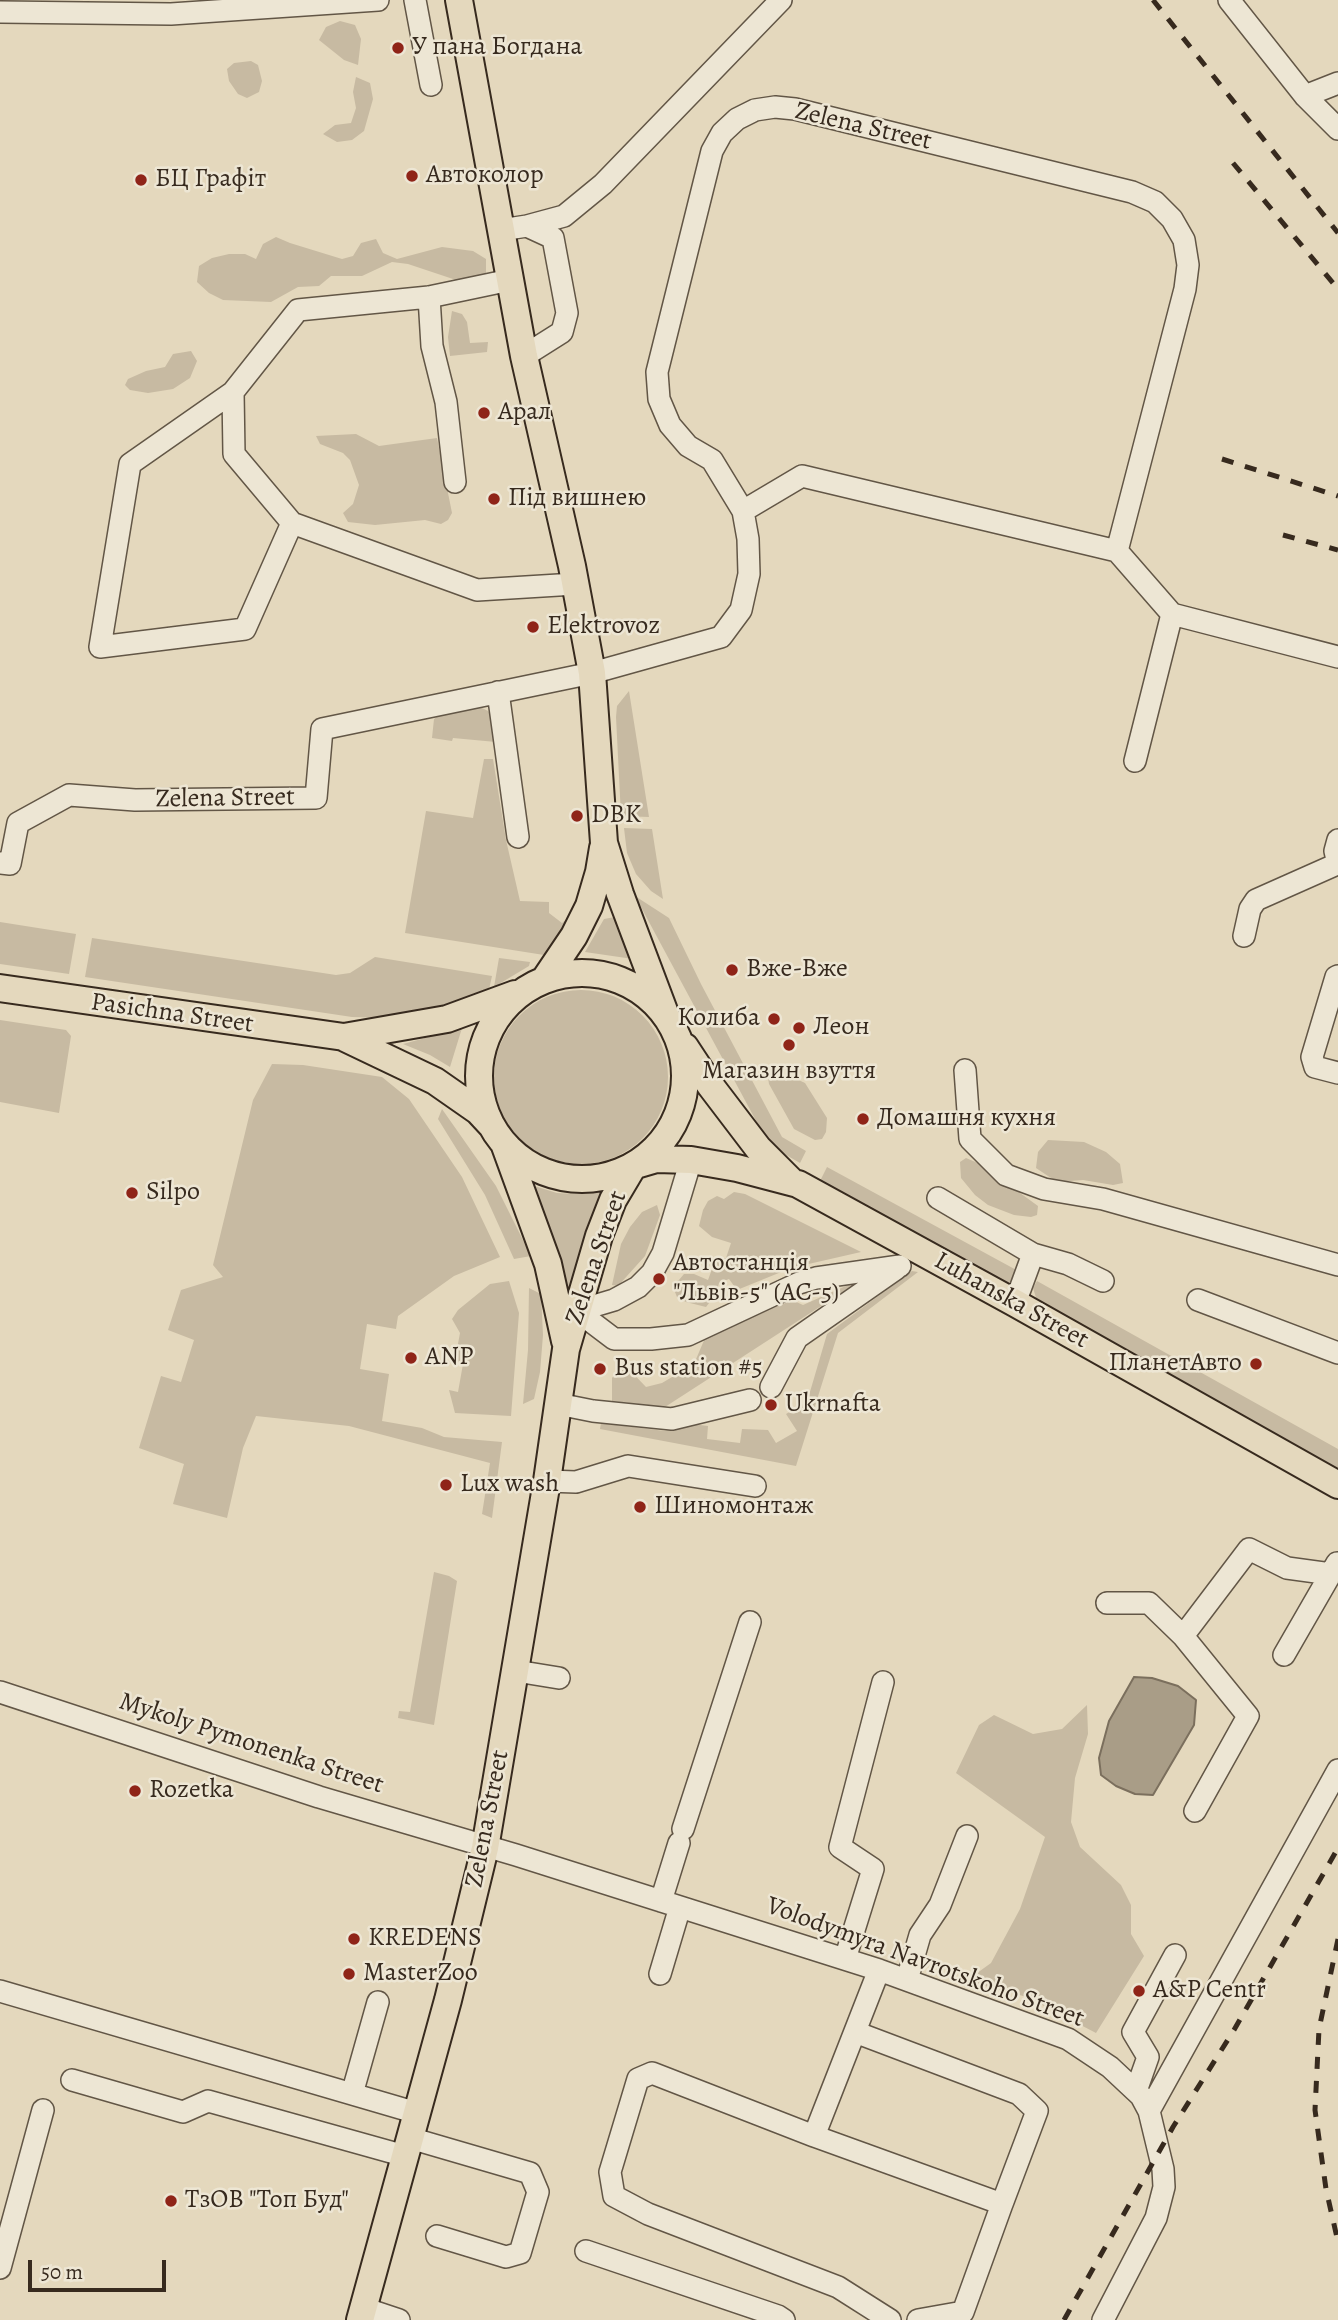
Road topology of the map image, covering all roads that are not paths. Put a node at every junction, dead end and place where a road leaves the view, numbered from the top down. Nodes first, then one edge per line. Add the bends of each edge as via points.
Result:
1 (378, 0) edge
2 (415, 0) edge
3 (459, 0) edge
4 (781, 0) edge
5 (1229, 0) edge
6 (0, 12) edge
7 (1338, 83) edge
8 (430, 85) dead end
9 (1305, 96) junction
10 (1338, 130) edge
11 (514, 228) junction
12 (510, 280) junction
13 (429, 297) junction
14 (524, 356) junction
15 (233, 392) junction
16 (455, 482) dead end
17 (743, 511) junction
18 (292, 523) junction
19 (1117, 551) junction
20 (575, 584) junction
21 (1172, 614) junction
22 (1338, 657) edge
23 (592, 673) junction
24 (498, 692) junction
25 (1135, 761) dead end
26 (518, 837) dead end
27 (1338, 840) edge
28 (604, 842) junction
29 (0, 863) edge
30 (1338, 864) edge
31 (1244, 936) dead end
32 (1338, 976) edge
33 (545, 979) junction
34 (0, 988) edge
35 (516, 994) junction
36 (666, 1016) junction
37 (344, 1037) junction
38 (680, 1039) junction
39 (965, 1070) dead end
40 (1338, 1073) edge
41 (498, 1136) junction
42 (691, 1160) junction
43 (636, 1166) junction
44 (792, 1183) junction
45 (938, 1198) dead end
46 (1033, 1254) junction
47 (910, 1259) junction
48 (1338, 1265) edge
49 (1102, 1281) dead end
50 (1198, 1300) dead end
51 (1015, 1303) junction
52 (577, 1311) junction
53 (566, 1349) junction
54 (1338, 1353) edge
55 (771, 1387) dead end
56 (750, 1400) dead end
57 (558, 1404) junction
58 (547, 1481) junction
59 (1338, 1485) edge
60 (755, 1486) dead end
61 (1334, 1568) edge
62 (1107, 1604) dead end
63 (750, 1622) dead end
64 (1184, 1636) junction
65 (1284, 1655) dead end
66 (516, 1671) junction
67 (559, 1678) dead end
68 (883, 1682) dead end
69 (0, 1692) edge
70 (1338, 1769) edge
71 (1195, 1811) dead end
72 (967, 1836) dead end
73 (485, 1848) junction
74 (670, 1904) junction
75 (1175, 1955) dead end
76 (845, 1959) junction
77 (879, 1970) junction
78 (660, 1974) dead end
79 (907, 1980) junction
80 (0, 1991) edge
81 (377, 2002) dead end
82 (855, 2032) junction
83 (72, 2080) dead end
84 (1136, 2091) junction
85 (352, 2094) junction
86 (43, 2110) dead end
87 (1149, 2111) junction
88 (411, 2136) junction
89 (814, 2136) junction
90 (10, 2192) edge
91 (1002, 2204) junction
92 (437, 2236) dead end
93 (586, 2251) dead end
94 (0, 2268) edge
95 (361, 2314) edge
96 (399, 2320) edge
97 (784, 2320) edge
98 (890, 2320) edge
99 (918, 2320) edge
100 (1103, 2320) edge

1 - 6 street via 171,14
2 - 8 street
3 - 11 main road
4 - 11 street via 603,184 564,215
5 - 9 street
7 - 9 street
9 - 10 street
11 - 12 main road
11 - 14 street via 553,238 566,313 562,332
12 - 13 street
12 - 14 main road
13 - 15 street via 298,310
13 - 16 street via 432,346 446,402
14 - 20 main road
15 - 18 street via 234,454
15 - 18 street via 130,464 100,647 246,629
17 - 19 street via 802,476
17 - 19 street, Zelena Street via 712,460 688,446 670,425 659,399 657,372 712,150 737,119 775,107 1132,192 1154,202 1172,219 1184,240 1185,289
17 - 23 street, Zelena Street via 749,574 741,610 721,638
18 - 20 street via 477,590
19 - 21 street
20 - 23 main road
21 - 22 street
21 - 25 street
23 - 24 street, Zelena Street
23 - 28 main road
24 - 26 street
24 - 29 street, Zelena Street via 323,729 316,798 135,800 69,795 18,823 10,864
27 - 30 street
28 - 33 main road via 589,906
28 - 36 main road
30 - 31 street via 1256,901
32 - 40 street via 1312,1057 1315,1067
33 - 35 main road
33 - 36 main road via 582,972 614,979 640,992
34 - 37 main road, Pasichna Street
35 - 37 main road via 447,1019
35 - 41 main road via 493,1021 481,1054 480,1088
36 - 38 main road
37 - 41 main road via 435,1081 478,1111
38 - 43 main road via 686,1075 682,1105 668,1136
38 - 44 main road, Luhanska Street via 758,1148
39 - 48 street via 970,1139 1006,1175 1044,1189 1103,1199
41 - 43 main road via 530,1165 569,1178 604,1178
41 - 53 main road, Zelena Street via 548,1264
42 - 43 main road, Luhanska Street via 656,1159
42 - 44 main road, Luhanska Street
42 - 52 street via 663,1253 652,1273 614,1300
43 - 52 main road, Zelena Street via 613,1200
44 - 47 main road, Luhanska Street
45 - 46 street
46 - 49 street
46 - 51 street
47 - 51 main road, Luhanska Street
47 - 52 street via 799,1283 688,1335 614,1339
47 - 55 street via 797,1338
50 - 54 street
51 - 59 main road, Luhanska Street
52 - 53 main road, Zelena Street
53 - 57 main road, Zelena Street
56 - 57 street via 672,1419
57 - 58 main road, Zelena Street
58 - 60 street via 576,1482 628,1466
58 - 66 main road, Zelena Street
61 - 64 street via 1287,1568 1250,1549
61 - 65 street
62 - 64 street via 1149,1603
63 - 74 street via 681,1836
64 - 71 street via 1248,1716
66 - 67 street
66 - 73 main road, Zelena Street
68 - 76 street via 840,1847 873,1869
69 - 73 street, Mykoly Pymonenka Street
70 - 87 street
72 - 79 street via 940,1905 920,1935
73 - 74 street, Volodymyra Navrotskoho Street
73 - 88 main road, Zelena Street
74 - 76 street, Volodymyra Navrotskoho Street
74 - 78 street
75 - 84 street via 1133,2032 1148,2057
76 - 77 street, Volodymyra Navrotskoho Street
77 - 79 street, Volodymyra Navrotskoho Street
77 - 82 street
79 - 84 street, Volodymyra Navrotskoho Street via 1068,2039
80 - 85 street
81 - 85 street
82 - 89 street
82 - 91 street via 1018,2094 1037,2111
83 - 88 street via 183,2112 208,2101
84 - 87 street, Volodymyra Navrotskoho Street
85 - 88 street
86 - 90 street
87 - 100 street, Volodymyra Navrotskoho Street via 1163,2169 1162,2199
88 - 92 street via 530,2173 538,2192 520,2253 506,2257
88 - 95 main road, Zelena Street
89 - 91 street
89 - 98 street via 652,2073 638,2079 610,2172 614,2196 648,2214 838,2287
90 - 94 street
91 - 99 street via 963,2312
93 - 97 street
95 - 96 street

